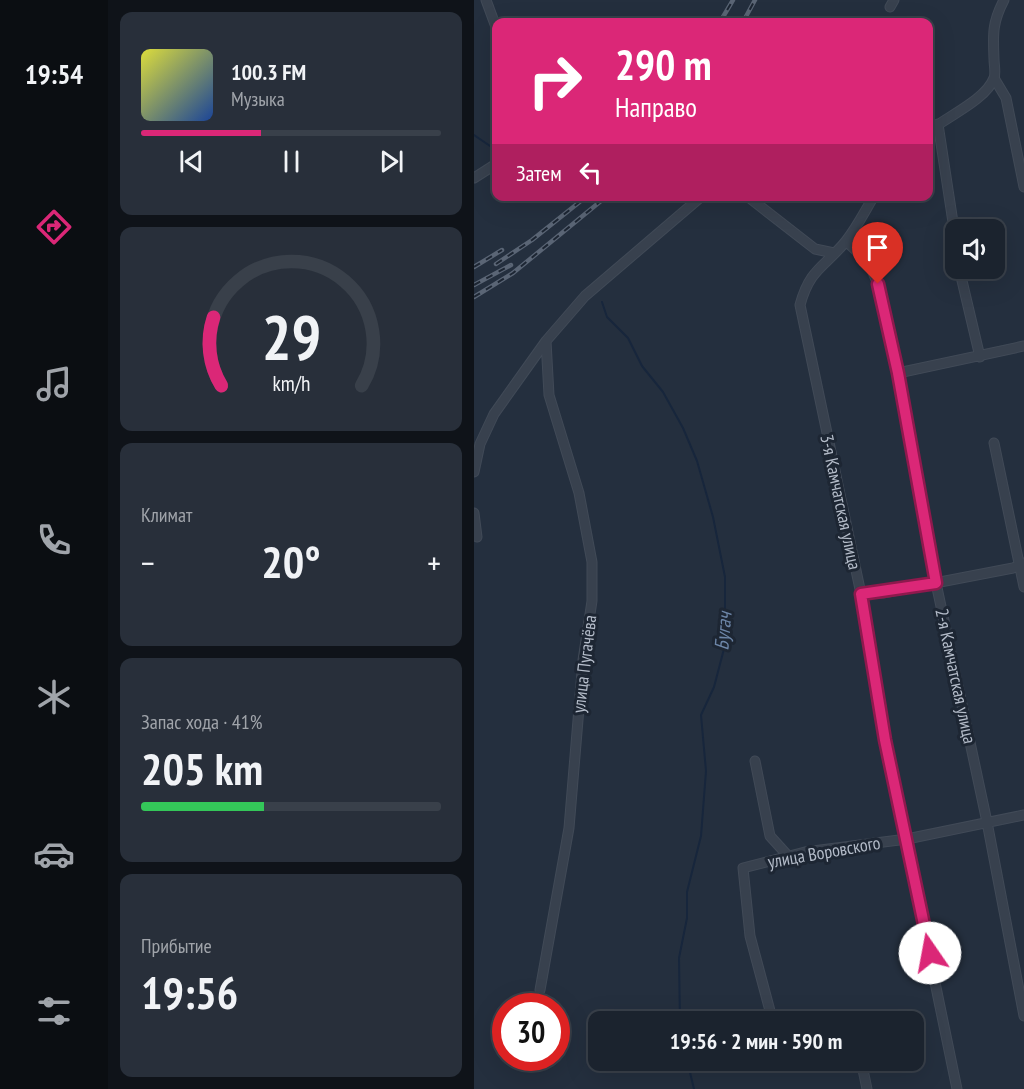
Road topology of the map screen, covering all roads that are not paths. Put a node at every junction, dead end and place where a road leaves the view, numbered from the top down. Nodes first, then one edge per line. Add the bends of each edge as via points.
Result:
1 (486, 0) edge
2 (1004, 0) edge
3 (493, 18) edge
4 (994, 78) junction
5 (938, 124) junction
6 (933, 128) edge
7 (492, 167) edge
8 (474, 178) edge
9 (1024, 187) edge
10 (696, 201) edge
11 (753, 201) edge
12 (871, 201) edge
13 (952, 219) edge
14 (846, 241) junction
15 (834, 253) junction
16 (962, 279) edge
17 (546, 341) junction
18 (1024, 346) edge
19 (980, 357) junction
20 (898, 373) junction
21 (994, 443) dead end
22 (474, 472) edge
23 (474, 513) edge
24 (477, 537) dead end
25 (1022, 564) edge
26 (936, 583) junction
27 (1024, 588) edge
28 (861, 594) junction
29 (755, 761) dead end
30 (1024, 815) edge
31 (987, 822) junction
32 (907, 839) junction
33 (789, 856) junction
34 (540, 990) dead end
35 (770, 1011) edge
36 (1024, 1016) edge
37 (863, 1071) edge
38 (867, 1089) edge
39 (957, 1089) edge

1 - 3 street
2 - 4 street via 992,31
4 - 5 street via 974,101
4 - 9 street via 1006,98
5 - 6 street
5 - 13 street
7 - 8 street
10 - 17 street via 585,296
11 - 15 street via 815,249
12 - 14 street
14 - 15 street
14 - 20 street, 2-я Камчатская улица via 873,270
15 - 28 street, 3-я Камчатская улица via 815,270 800,305
16 - 19 street
17 - 22 street via 494,414 480,444
17 - 34 street, улица Пугачёва via 549,395 579,493 592,561 592,601 583,660 569,828
18 - 19 street
19 - 20 street
20 - 26 street, 2-я Камчатская улица
21 - 25 street
23 - 24 street
25 - 26 street
25 - 27 street
26 - 28 street
26 - 31 street, 2-я Камчатская улица
28 - 32 street, 3-я Камчатская улица via 885,740
29 - 33 street via 770,836
30 - 31 street, улица Воровского
31 - 32 street, улица Воровского
31 - 36 street, 2-я Камчатская улица
32 - 33 street, улица Воровского
32 - 39 street, 3-я Камчатская улица
33 - 35 street, улица Воровского via 748,866 742,873 750,936
37 - 38 street

